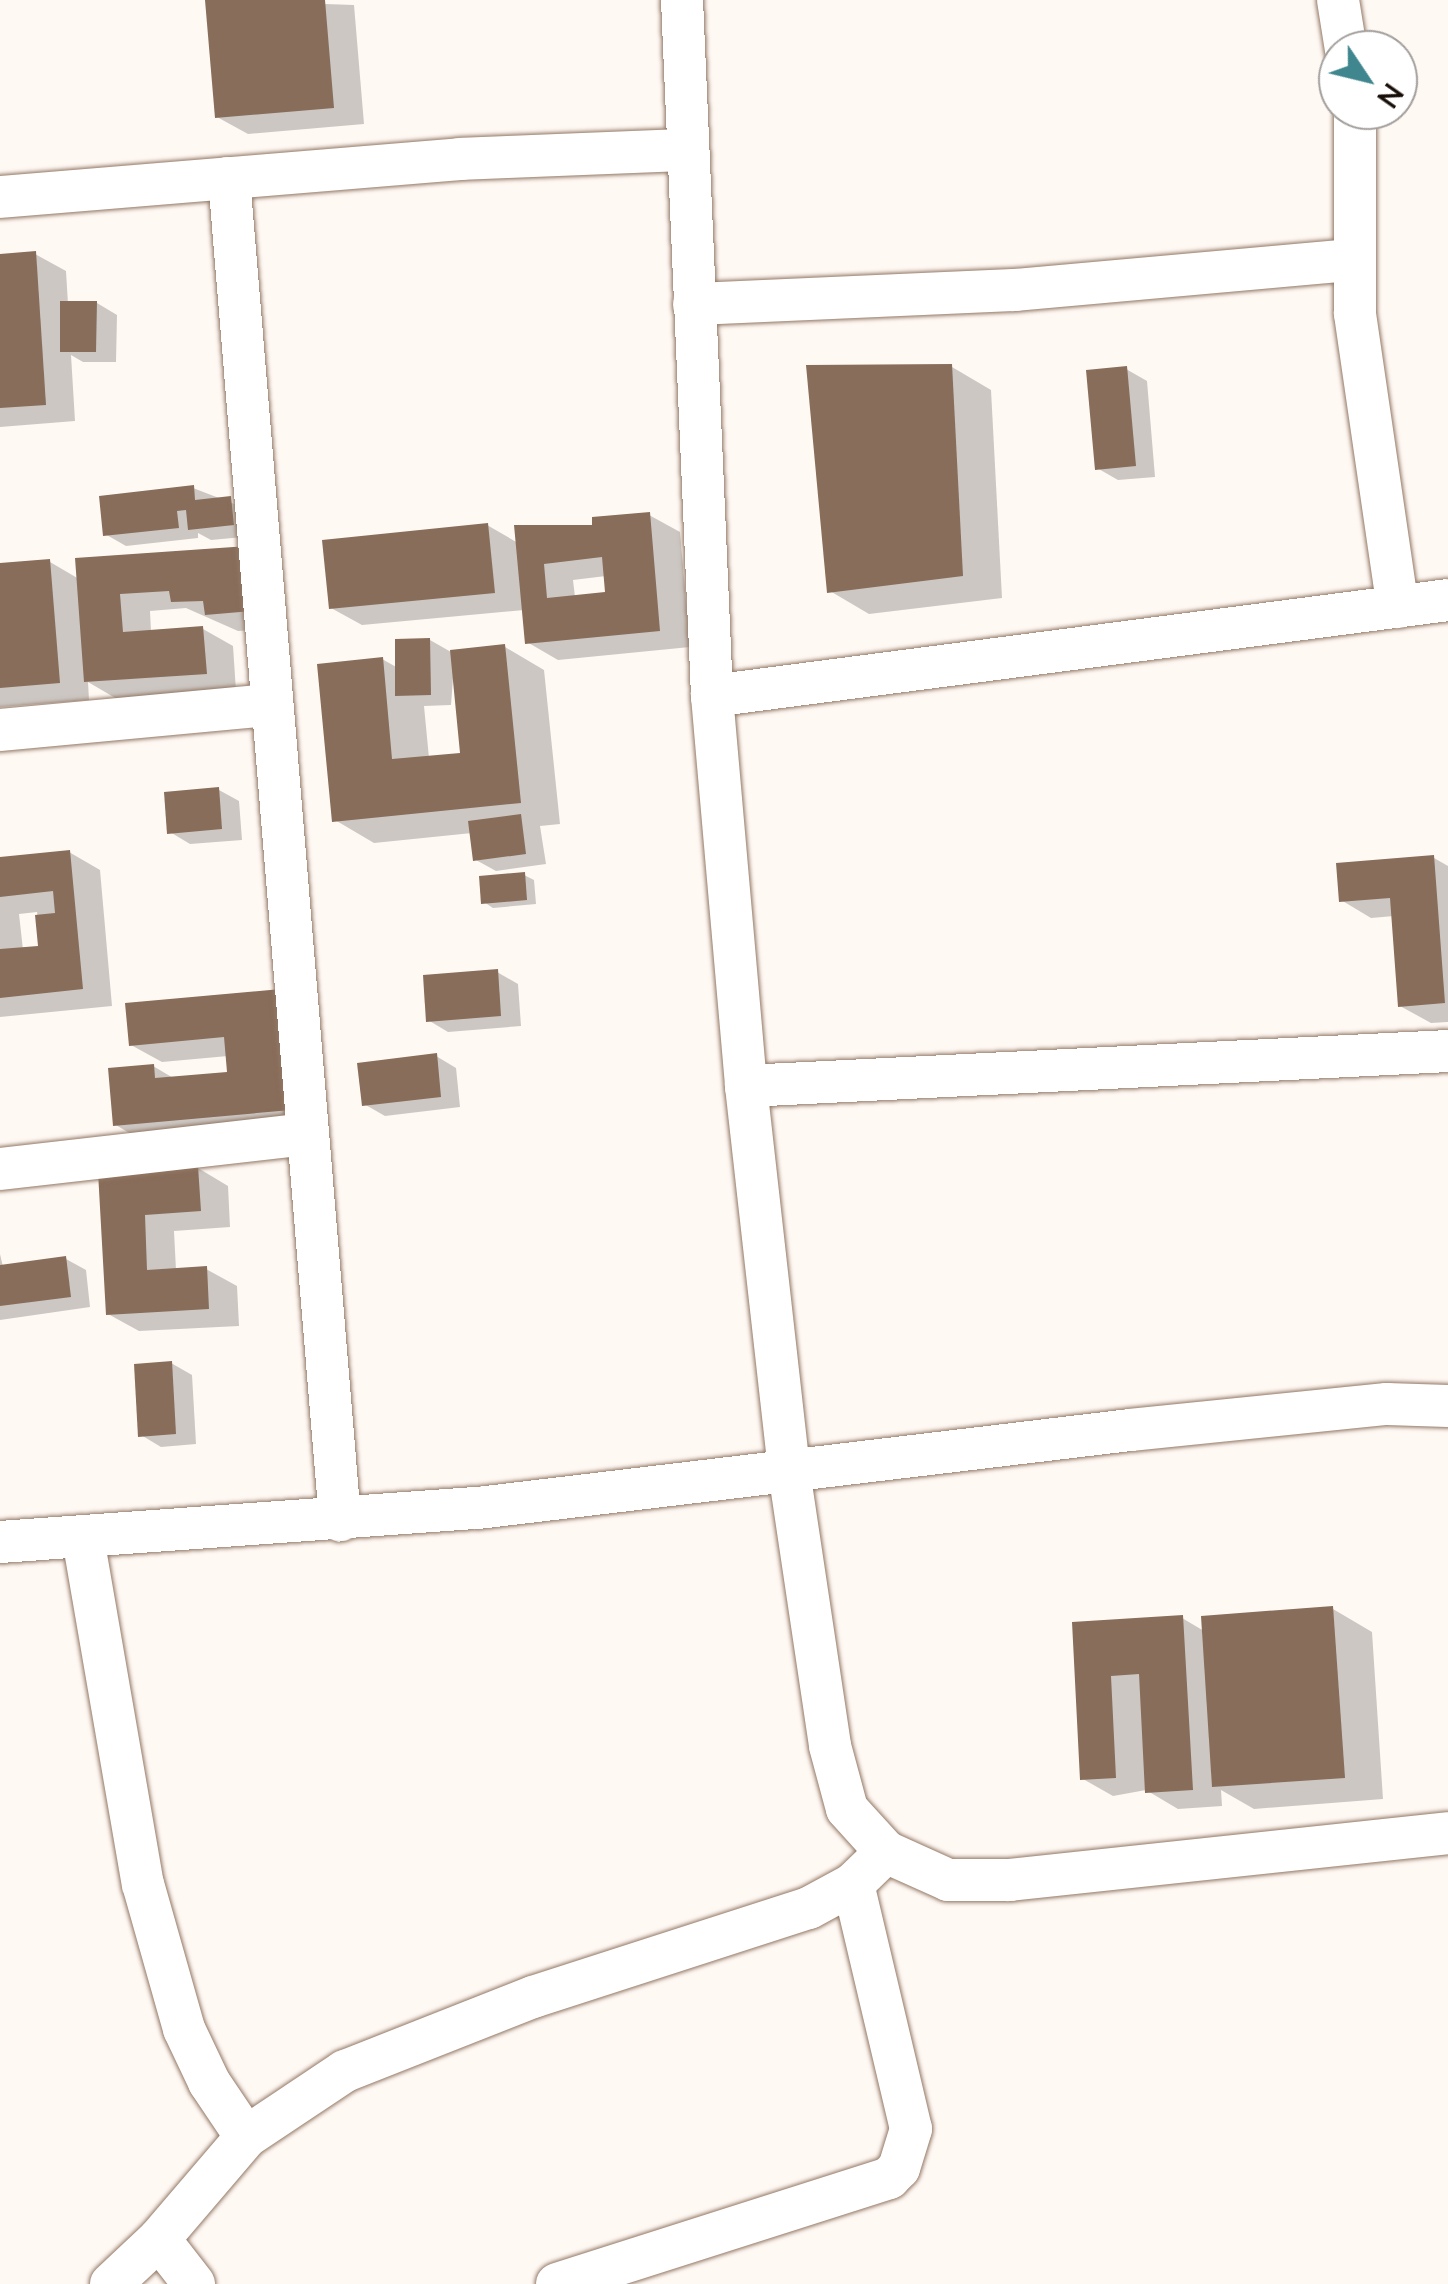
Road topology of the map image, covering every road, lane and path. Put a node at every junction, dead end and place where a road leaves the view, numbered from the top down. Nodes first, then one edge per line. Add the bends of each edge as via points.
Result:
1 (682, 0) edge
2 (1338, 0) edge
3 (1343, 30) edge
4 (1355, 130) edge
5 (687, 150) junction
6 (229, 178) junction
7 (0, 197) edge
8 (1352, 260) junction
9 (694, 304) junction
10 (1448, 600) edge
11 (1398, 607) junction
12 (712, 696) junction
13 (271, 705) junction
14 (0, 730) edge
15 (1448, 1051) edge
16 (746, 1086) junction
17 (307, 1134) junction
18 (0, 1170) edge
19 (1448, 1406) edge
20 (789, 1471) junction
21 (340, 1520) junction
22 (83, 1538) junction
23 (0, 1542) edge
24 (1448, 1833) edge
25 (886, 1852) junction
26 (853, 1884) junction
27 (246, 2137) junction
28 (159, 2239) junction
29 (110, 2284) edge
30 (194, 2284) edge
31 (557, 2284) edge

1 - 5 street
2 - 3 street
4 - 8 street
5 - 6 street
5 - 9 street
6 - 7 street
6 - 13 street
8 - 9 street via 1015,290
8 - 11 street
9 - 12 street
10 - 11 street
11 - 12 street
12 - 16 street
13 - 14 street
13 - 17 street
15 - 16 street
16 - 20 street
17 - 18 street
17 - 21 street
19 - 20 street via 1386,1404
20 - 21 street
20 - 25 street via 830,1746 847,1808
21 - 22 street
22 - 23 street
22 - 27 street via 142,1884 184,2028 208,2082
24 - 25 street via 1010,1880 948,1880
25 - 26 street
26 - 27 street via 809,1908 533,1997 346,2072
26 - 31 street via 910,2129 900,2168 889,2178
27 - 28 street
28 - 29 street
28 - 30 street

